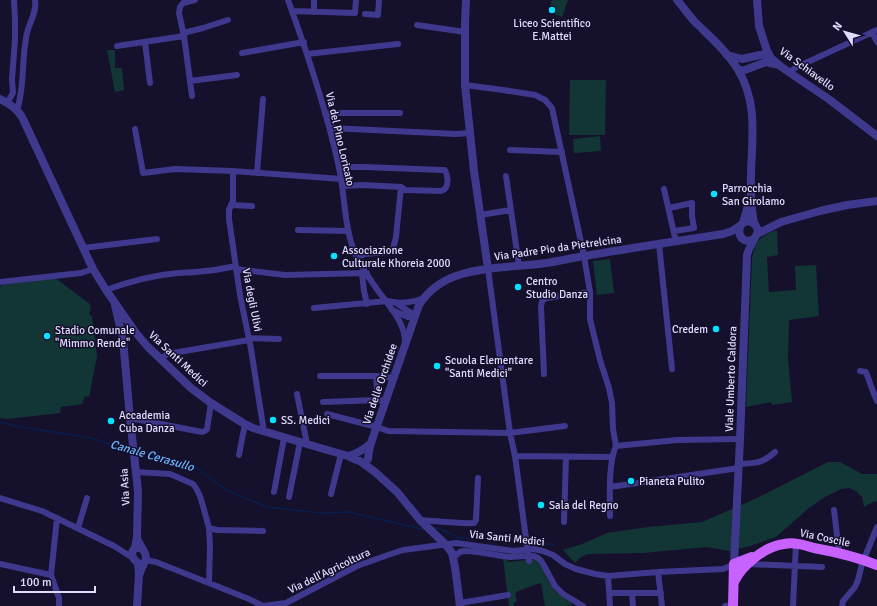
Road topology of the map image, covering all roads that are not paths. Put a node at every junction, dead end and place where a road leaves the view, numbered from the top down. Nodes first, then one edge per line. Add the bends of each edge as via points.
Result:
1 (14, 0) edge
2 (35, 0) edge
3 (195, 0) edge
4 (288, 0) edge
5 (314, 0) edge
6 (356, 0) edge
7 (379, 0) edge
8 (466, 0) edge
9 (677, 0) edge
10 (757, 0) edge
11 (292, 11) junction
12 (314, 12) junction
13 (365, 14) dead end
14 (228, 20) dead end
15 (417, 25) dead end
16 (875, 31) edge
17 (465, 32) junction
18 (183, 35) junction
19 (763, 41) junction
20 (145, 42) junction
21 (304, 42) junction
22 (877, 42) edge
23 (398, 44) dead end
24 (117, 46) dead end
25 (242, 53) dead end
26 (307, 54) junction
27 (727, 55) junction
28 (760, 55) junction
29 (769, 58) junction
30 (742, 59) junction
31 (736, 68) junction
32 (752, 68) junction
33 (789, 72) junction
34 (237, 75) dead end
35 (190, 81) junction
36 (150, 83) dead end
37 (464, 85) junction
38 (746, 85) junction
39 (12, 93) junction
40 (192, 96) dead end
41 (263, 99) dead end
42 (4, 101) edge
43 (18, 106) junction
44 (400, 113) dead end
45 (326, 114) junction
46 (330, 128) junction
47 (135, 129) dead end
48 (470, 133) junction
49 (877, 136) edge
50 (510, 150) dead end
51 (562, 152) junction
52 (339, 167) junction
53 (233, 171) junction
54 (257, 173) junction
55 (506, 176) dead end
56 (341, 179) junction
57 (342, 186) junction
58 (401, 186) junction
59 (664, 188) dead end
60 (750, 192) junction
61 (877, 201) edge
62 (231, 205) junction
63 (252, 206) dead end
64 (669, 208) junction
65 (511, 210) junction
66 (480, 215) junction
67 (781, 222) junction
68 (755, 224) junction
69 (741, 225) junction
70 (298, 230) dead end
71 (348, 231) junction
72 (674, 231) junction
73 (723, 234) junction
74 (756, 236) junction
75 (742, 238) junction
76 (157, 240) dead end
77 (676, 242) junction
78 (659, 244) junction
79 (84, 248) junction
80 (747, 255) junction
81 (584, 256) junction
82 (358, 257) junction
83 (519, 266) junction
84 (93, 268) junction
85 (236, 268) junction
86 (488, 269) junction
87 (364, 274) junction
88 (0, 282) edge
89 (106, 290) junction
90 (590, 292) junction
91 (424, 298) junction
92 (114, 301) junction
93 (386, 301) junction
94 (396, 303) junction
95 (367, 304) junction
96 (314, 308) dead end
97 (392, 310) junction
98 (414, 317) junction
99 (128, 320) junction
100 (119, 325) junction
101 (136, 333) junction
102 (249, 339) junction
103 (279, 339) dead end
104 (123, 340) junction
105 (405, 345) junction
106 (160, 360) junction
107 (672, 368) dead end
108 (860, 370) dead end
109 (544, 374) dead end
110 (320, 376) dead end
111 (376, 376) junction
112 (394, 378) junction
113 (297, 394) dead end
114 (382, 400) junction
115 (877, 401) edge
116 (324, 402) dead end
117 (211, 404) junction
118 (327, 414) dead end
119 (130, 418) junction
120 (245, 424) junction
121 (565, 426) dead end
122 (377, 427) junction
123 (264, 432) junction
124 (510, 433) junction
125 (284, 438) junction
126 (740, 438) junction
127 (304, 443) junction
128 (371, 443) junction
129 (616, 446) junction
130 (774, 452) dead end
131 (239, 455) dead end
132 (347, 455) junction
133 (515, 456) junction
134 (566, 457) junction
135 (612, 457) junction
136 (364, 460) junction
137 (739, 466) junction
138 (136, 472) junction
139 (478, 478) dead end
140 (610, 487) junction
141 (274, 492) dead end
142 (331, 494) dead end
143 (289, 497) dead end
144 (0, 498) edge
145 (87, 498) dead end
146 (834, 510) dead end
147 (610, 516) dead end
148 (57, 518) junction
149 (420, 520) junction
150 (564, 522) dead end
151 (877, 527) edge
152 (78, 528) junction
153 (209, 528) junction
154 (263, 531) dead end
155 (796, 544) junction
156 (446, 545) junction
157 (839, 552) junction
158 (758, 554) junction
159 (139, 555) junction
160 (453, 558) junction
161 (734, 559) junction
162 (864, 560) junction
163 (529, 561) dead end
164 (0, 564) edge
165 (748, 564) junction
166 (877, 565) edge
167 (795, 566) junction
168 (822, 568) dead end
169 (658, 572) junction
170 (51, 575) junction
171 (608, 576) junction
172 (734, 582) junction
173 (209, 583) junction
174 (610, 593) junction
175 (661, 593) junction
176 (632, 594) junction
177 (508, 595) dead end
178 (293, 600) junction
179 (843, 603) edge
180 (460, 604) edge
181 (59, 606) edge
182 (137, 606) edge
183 (262, 606) edge
184 (296, 606) edge
185 (583, 606) edge
186 (610, 606) edge
187 (633, 606) edge
188 (662, 606) edge
189 (730, 606) edge
190 (793, 606) edge

1 - 39 street
2 - 43 street via 34,15 27,33
3 - 18 street via 183,3 180,7
4 - 11 street, Via del Pino Loricato
5 - 12 street
6 - 12 street via 355,13
7 - 13 street via 378,15
8 - 17 street
9 - 27 street
10 - 19 street, Via Schiavello
11 - 12 street
11 - 21 street, Via del Pino Loricato
14 - 18 street
15 - 17 street
16 - 22 street
16 - 33 street
17 - 37 street
18 - 20 street
18 - 35 street
19 - 28 street
19 - 29 street, Via Schiavello
20 - 24 street
20 - 36 street
21 - 25 street
21 - 26 street, Via del Pino Loricato
23 - 26 street
26 - 45 street, Via del Pino Loricato
27 - 30 street
27 - 31 street
28 - 29 street
28 - 30 street
29 - 32 street
29 - 33 street, Via Schiavello
30 - 31 street
31 - 32 street via 742,71
31 - 38 street
32 - 38 street via 747,75
33 - 49 street, Via Schiavello
34 - 35 street
35 - 40 street
37 - 48 street
37 - 51 street via 535,95 545,100 552,108
38 - 60 street via 753,113
39 - 42 street
39 - 43 street
41 - 54 street
42 - 43 street, Via Santi Medici
43 - 79 street, Via Santi Medici
44 - 45 street
45 - 46 street, Via del Pino Loricato
46 - 48 street
46 - 52 street, Via del Pino Loricato
47 - 53 street via 142,173 175,169
48 - 66 street
50 - 51 street
51 - 81 street
52 - 56 street, Via del Pino Loricato
52 - 58 street via 446,172 447,186 444,190 405,190
53 - 54 street
53 - 62 street, Via degli Ulivi
54 - 56 street
55 - 65 street
56 - 57 street, Via del Pino Loricato
57 - 58 street
57 - 71 street, Via del Pino Loricato
58 - 82 street via 393,249
59 - 64 street
60 - 68 street
60 - 69 street
61 - 67 street via 846,204
62 - 63 street
62 - 85 street, Via degli Ulivi via 229,219
64 - 72 street
64 - 72 street via 692,203 694,228
65 - 66 street
65 - 83 street
66 - 86 street
67 - 68 street
67 - 74 street
68 - 69 street via 748,222
68 - 74 street
69 - 73 street, Via Padre Pio da Pietrelcina
69 - 75 street via 739,232
70 - 71 street
71 - 82 street, Via del Pino Loricato
72 - 77 street
73 - 75 street, Via Padre Pio da Pietrelcina
73 - 77 street, Via Padre Pio da Pietrelcina
74 - 75 street via 748,240
74 - 80 street, Viale Umberto Caldora
75 - 80 street, Viale Umberto Caldora
76 - 79 street
77 - 78 street, Via Padre Pio da Pietrelcina
78 - 81 street, Via Padre Pio da Pietrelcina
78 - 107 street
79 - 84 street, Via Santi Medici
80 - 126 street, Viale Umberto Caldora
81 - 83 street, Via Padre Pio da Pietrelcina
81 - 90 street
82 - 87 street, Via del Pino Loricato
83 - 86 street, Via Padre Pio da Pietrelcina
84 - 88 street via 81,273
84 - 89 street, Via Santi Medici
85 - 87 street via 285,275
85 - 89 street via 177,273 127,282
85 - 102 street, Via degli Ulivi
86 - 91 street, Via Padre Pio da Pietrelcina via 446,280
86 - 124 street
87 - 93 street, Via del Pino Loricato
87 - 95 street
89 - 92 street, Via Santi Medici
90 - 109 street via 546,298 542,301
90 - 129 street via 590,319 612,403
91 - 94 street
91 - 98 street, Via Padre Pio da Pietrelcina
92 - 99 street, Via Santi Medici
92 - 100 street, Via Asia
93 - 94 street
93 - 95 street
93 - 97 street, Via del Pino Loricato
94 - 98 street
95 - 96 street
97 - 98 street
97 - 105 street, Via del Pino Loricato via 404,332
98 - 105 street, Via delle Orchidee
99 - 100 street
99 - 101 street, Via Santi Medici
99 - 104 street, Via Asia
100 - 104 street, Via Asia
101 - 104 street via 126,334
101 - 106 street, Via Santi Medici
102 - 103 street
102 - 106 street via 167,354
102 - 123 street, Via degli Ulivi
104 - 119 street, Via Asia
105 - 112 street, Via delle Orchidee
106 - 117 street, Via Santi Medici
108 - 115 street via 866,372
110 - 111 street
111 - 112 street
111 - 114 street
112 - 114 street, Via delle Orchidee
113 - 127 street
114 - 116 street
114 - 122 street, Via delle Orchidee
117 - 119 street via 207,429 202,432
117 - 120 street, Via Santi Medici
118 - 122 street
119 - 138 street, Via Asia
120 - 123 street, Via Santi Medici
120 - 131 street
121 - 124 street
122 - 124 street via 388,431
122 - 128 street, Via delle Orchidee
123 - 125 street, Via Santi Medici
124 - 133 street
125 - 127 street, Via Santi Medici
125 - 141 street
126 - 129 street via 677,440
126 - 137 street, Viale Umberto Caldora
127 - 132 street, Via Santi Medici
127 - 143 street
128 - 132 street via 363,450
128 - 136 street, Via delle Orchidee
129 - 135 street
130 - 137 street via 760,462
132 - 136 street, Via Santi Medici
132 - 142 street
133 - 134 street
133 - 163 street
134 - 135 street
134 - 150 street
135 - 140 street
136 - 149 street via 397,492
137 - 140 street
137 - 161 street, Viale Umberto Caldora
138 - 153 street via 170,474 193,484 200,496
138 - 159 street, Via Asia
139 - 149 street via 474,523
140 - 147 street
144 - 148 street
145 - 152 street
146 - 157 street
148 - 152 street
148 - 170 street
149 - 156 street
151 - 162 street
152 - 159 street
153 - 154 street
153 - 173 street
155 - 157 main road, Via Coscile
155 - 158 main road, Via Coscile via 781,544
155 - 167 street
156 - 160 street
156 - 171 street, Via Santi Medici via 456,543 513,551 533,549 553,555 576,569
156 - 178 street, Via dell'Agricoltura via 388,554 357,566
157 - 162 main road, Via Coscile
158 - 161 main road
158 - 165 main road, Via Coscile
159 - 173 street, Via dell'Agricoltura
159 - 182 street
160 - 180 street
160 - 185 street via 464,551 511,557 535,556 541,560 555,586
161 - 169 street, Via Santi Medici via 728,567 722,569
161 - 172 main road
162 - 166 main road, Via Coscile
162 - 179 street via 855,587
164 - 170 street
165 - 167 street
165 - 172 main road, Via Coscile
167 - 168 street
167 - 190 street
169 - 171 street, Via Santi Medici
169 - 175 street
170 - 181 street via 60,598
171 - 174 street
172 - 189 main road
173 - 183 street, Via dell'Agricoltura
174 - 176 street
174 - 186 street
175 - 176 street
175 - 188 street
176 - 187 street
177 - 180 street
178 - 183 street, Via dell'Agricoltura
178 - 184 street

